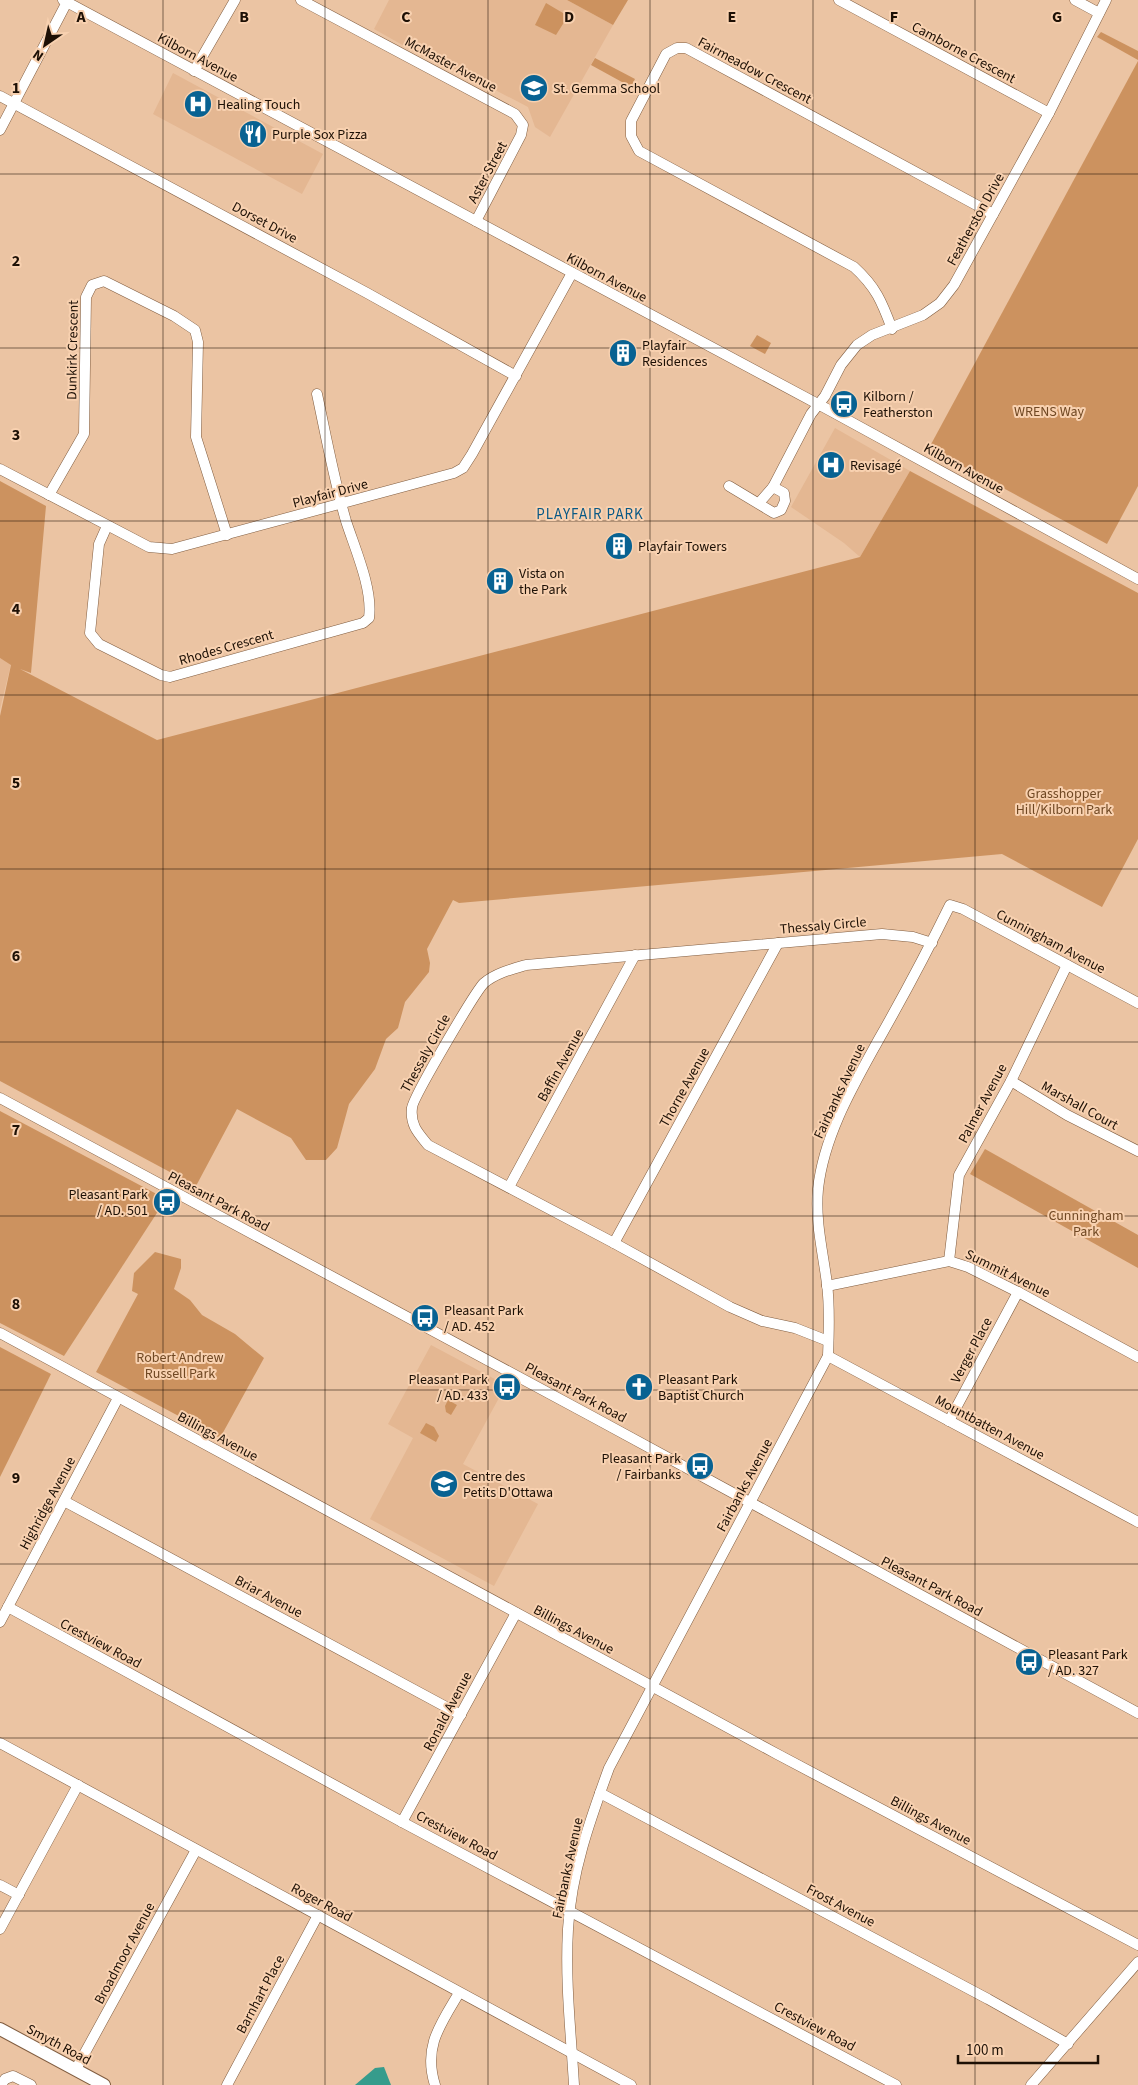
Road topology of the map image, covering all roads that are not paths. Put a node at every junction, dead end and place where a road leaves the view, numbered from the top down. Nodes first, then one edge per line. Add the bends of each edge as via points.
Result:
1 (234, 0) edge
2 (301, 0) edge
3 (839, 0) edge
4 (1075, 0) edge
5 (1106, 0) edge
6 (65, 1) edge
7 (1099, 13) junction
8 (194, 71) junction
9 (0, 96) edge
10 (13, 103) junction
11 (1049, 113) junction
12 (0, 130) edge
13 (521, 135) joint
14 (993, 214) junction
15 (476, 221) junction
16 (572, 273) junction
17 (892, 329) junction
18 (516, 376) junction
19 (317, 394) dead end
20 (818, 405) junction
21 (0, 469) edge
22 (729, 486) dead end
23 (773, 487) junction
24 (49, 495) junction
25 (759, 503) junction
26 (342, 505) junction
27 (107, 526) junction
28 (226, 536) junction
29 (1138, 579) edge
30 (950, 904) joint
31 (778, 943) junction
32 (932, 943) junction
33 (635, 955) junction
34 (1067, 965) junction
35 (1138, 1003) edge
36 (1010, 1081) junction
37 (0, 1098) edge
38 (1138, 1151) edge
39 (509, 1187) junction
40 (614, 1243) junction
41 (950, 1261) junction
42 (827, 1286) junction
43 (1018, 1292) junction
44 (0, 1333) edge
45 (828, 1341) junction
46 (828, 1356) junction
47 (1138, 1357) edge
48 (118, 1398) junction
49 (949, 1421) junction
50 (64, 1501) junction
51 (751, 1503) junction
52 (1138, 1522) edge
53 (8, 1608) junction
54 (516, 1613) junction
55 (0, 1622) edge
56 (653, 1686) junction
57 (1138, 1713) edge
58 (460, 1715) junction
59 (0, 1743) edge
60 (78, 1785) junction
61 (600, 1793) junction
62 (402, 1822) junction
63 (196, 1850) junction
64 (0, 1885) edge
65 (19, 1895) junction
66 (571, 1911) junction
67 (318, 1915) junction
68 (0, 1929) edge
69 (1138, 1945) edge
70 (1138, 1962) edge
71 (459, 1993) junction
72 (0, 2029) edge
73 (1068, 2044) junction
74 (572, 2053) junction
75 (81, 2076) edge
76 (1, 2085) edge
77 (31, 2085) edge
78 (104, 2085) edge
79 (227, 2085) edge
80 (435, 2085) edge
81 (574, 2085) edge
82 (631, 2085) edge
83 (896, 2085) edge
84 (1031, 2085) edge

1 - 8 street
2 - 13 street, McMaster Avenue via 515,114 523,125
3 - 11 street, Camborne Crescent
4 - 7 street
5 - 7 street, Featherston Drive
6 - 8 street, Kilborn Avenue
6 - 10 street
7 - 11 street, Featherston Drive
8 - 15 street, Kilborn Avenue
9 - 10 street, Dorset Drive
10 - 12 street
10 - 18 street, Dorset Drive
11 - 14 street, Featherston Drive
13 - 15 street, Aster Street
14 - 17 street, Featherston Drive via 954,285 940,302 924,315
14 - 17 street, Fairmeadow Crescent via 686,48 677,48 666,54 630,121 631,136 639,151 854,267 871,282
15 - 16 street, Kilborn Avenue
16 - 18 street, Playfair Drive
16 - 20 street, Kilborn Avenue
17 - 20 street, Featherston Drive via 872,335 857,345 841,365
18 - 26 street, Playfair Drive via 463,468
19 - 26 street
20 - 23 street, Featherston Drive
20 - 29 street, Kilborn Avenue
21 - 24 street, Playfair Drive
22 - 25 street
23 - 25 street, Featherston Drive
23 - 25 street via 785,496 781,510 770,511
24 - 27 street, Playfair Drive
24 - 28 street, Dunkirk Crescent via 84,434 86,297 92,284 104,281 195,330 198,342 196,437
26 - 27 street, Rhodes Crescent via 360,564 369,618 363,623 170,677 99,644 90,633 99,544
26 - 28 street, Playfair Drive
27 - 28 street, Playfair Drive via 149,547 172,549
30 - 32 street, Fairbanks Avenue
30 - 34 street, Cunningham Avenue
31 - 32 street, Thessaly Circle via 882,934 914,937
31 - 33 street, Thessaly Circle
31 - 40 street, Thorne Avenue
32 - 42 street, Fairbanks Avenue via 862,1071 826,1152 818,1189 817,1226
33 - 39 street, Baffin Avenue
33 - 39 street, Thessaly Circle via 526,965 505,971 485,983 470,1002 412,1106 413,1128 428,1145
34 - 35 street, Cunningham Avenue
34 - 36 street, Palmer Avenue
36 - 38 street, Marshall Court
36 - 41 street, Palmer Avenue via 959,1176
37 - 51 street, Pleasant Park Road
39 - 40 street, Thessaly Circle
40 - 45 street, Thessaly Circle via 730,1307 762,1321 795,1328
41 - 42 street, Summit Avenue
41 - 43 street, Summit Avenue
42 - 45 street, Fairbanks Avenue
43 - 47 street, Summit Avenue
43 - 49 street, Verger Place
44 - 48 street, Billings Avenue
45 - 46 street, Fairbanks Avenue
46 - 49 street, Mountbatten Avenue
46 - 51 street, Fairbanks Avenue
48 - 50 street, Highridge Avenue
48 - 54 street, Billings Avenue
49 - 52 street, Mountbatten Avenue
50 - 53 street, Highridge Avenue
50 - 58 street, Briar Avenue
51 - 56 street, Fairbanks Avenue
51 - 57 street, Pleasant Park Road
53 - 55 street, Highridge Avenue
53 - 62 street, Crestview Road
54 - 56 street, Billings Avenue
54 - 58 street, Ronald Avenue
56 - 61 street, Fairbanks Avenue via 608,1768
56 - 69 street, Billings Avenue
58 - 62 street, Ronald Avenue
59 - 60 street, Roger Road
60 - 63 street, Roger Road
60 - 65 street
61 - 66 street, Fairbanks Avenue via 586,1831
61 - 73 street, Frost Avenue
62 - 66 street, Crestview Road
63 - 67 street, Roger Road
63 - 75 street, Broadmoor Avenue
64 - 65 street
65 - 68 street
66 - 74 street, Fairbanks Avenue via 567,1994
66 - 83 street, Crestview Road
67 - 71 street, Roger Road
67 - 79 street, Barnhart Place
70 - 73 street
71 - 74 street, Roger Road
71 - 80 street via 430,2049 430,2070
72 - 75 main road, Smyth Road
73 - 84 street
74 - 81 street, Fairbanks Avenue
74 - 82 street, Roger Road
75 - 78 main road, Smyth Road
76 - 77 street via 13,2076

